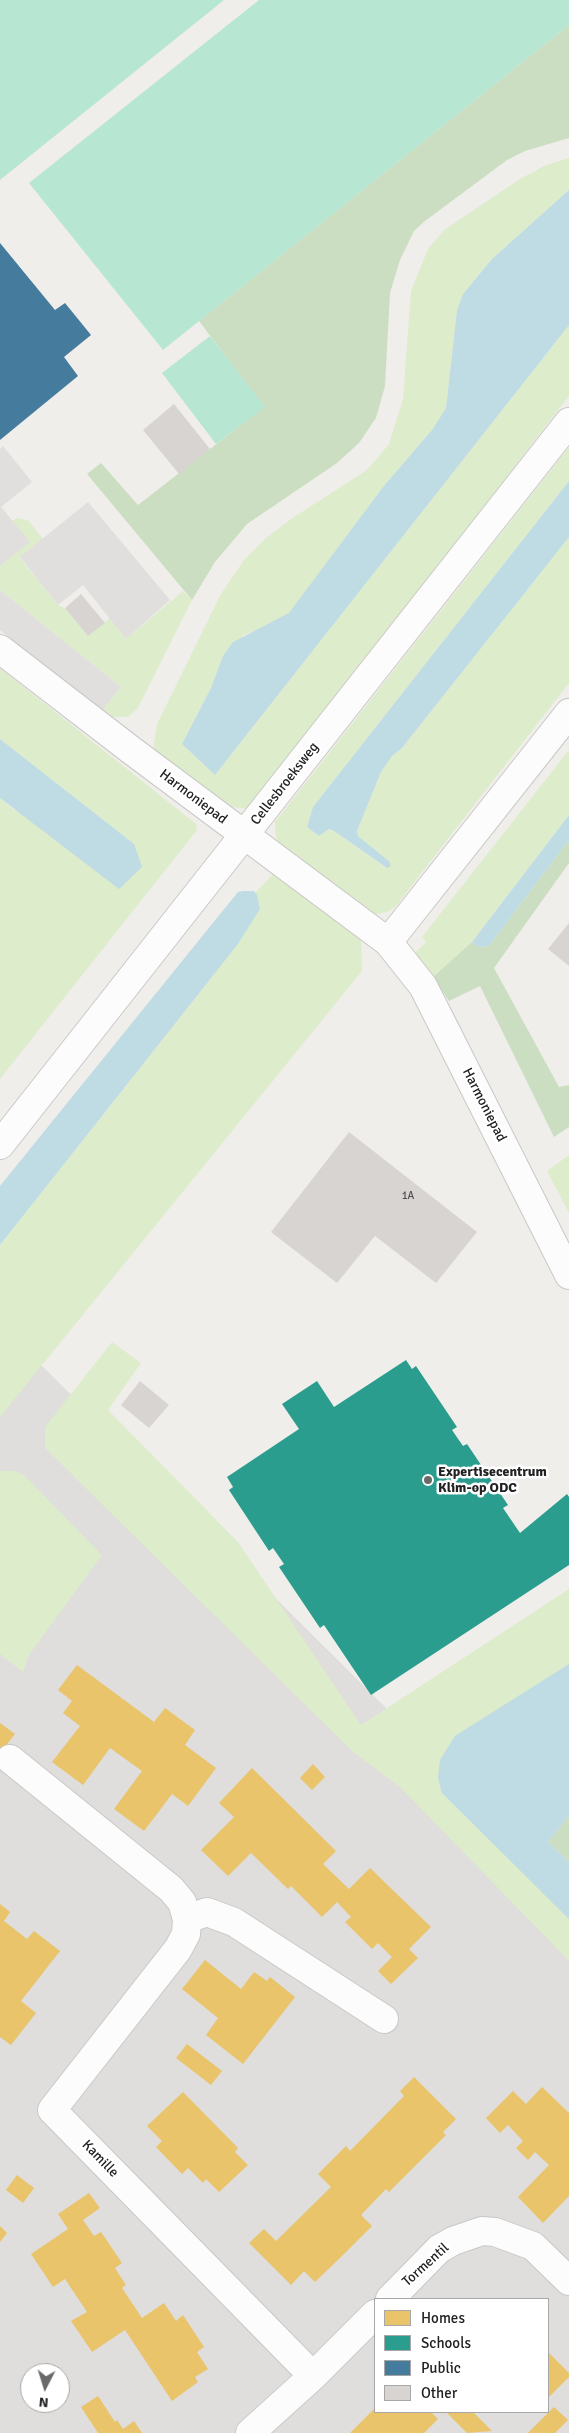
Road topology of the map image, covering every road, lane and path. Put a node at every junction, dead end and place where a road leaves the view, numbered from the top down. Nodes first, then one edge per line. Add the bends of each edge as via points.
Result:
1 (569, 422) edge
2 (0, 649) edge
3 (569, 713) edge
4 (245, 835) junction
5 (388, 942) junction
6 (0, 1144) edge
7 (569, 1275) edge
8 (10, 1759) dead end
9 (188, 1919) junction
10 (384, 2019) dead end
11 (569, 2281) edge
12 (391, 2298) edge
13 (374, 2315) edge
14 (313, 2376) junction
15 (250, 2433) edge

1 - 4 street, Cellesbroeksweg
2 - 4 street, Harmoniepad
3 - 5 street
4 - 5 street, Harmoniepad
4 - 6 street, Cellesbroeksweg
5 - 7 street, Harmoniepad via 423,986
8 - 9 street via 171,1889 182,1902
9 - 10 street via 207,1912 234,1922
9 - 14 street, Kamille via 186,1934 178,1948 52,2110
11 - 12 street, Tormentil via 533,2246 495,2232 482,2231 439,2249
13 - 14 street
14 - 15 street

